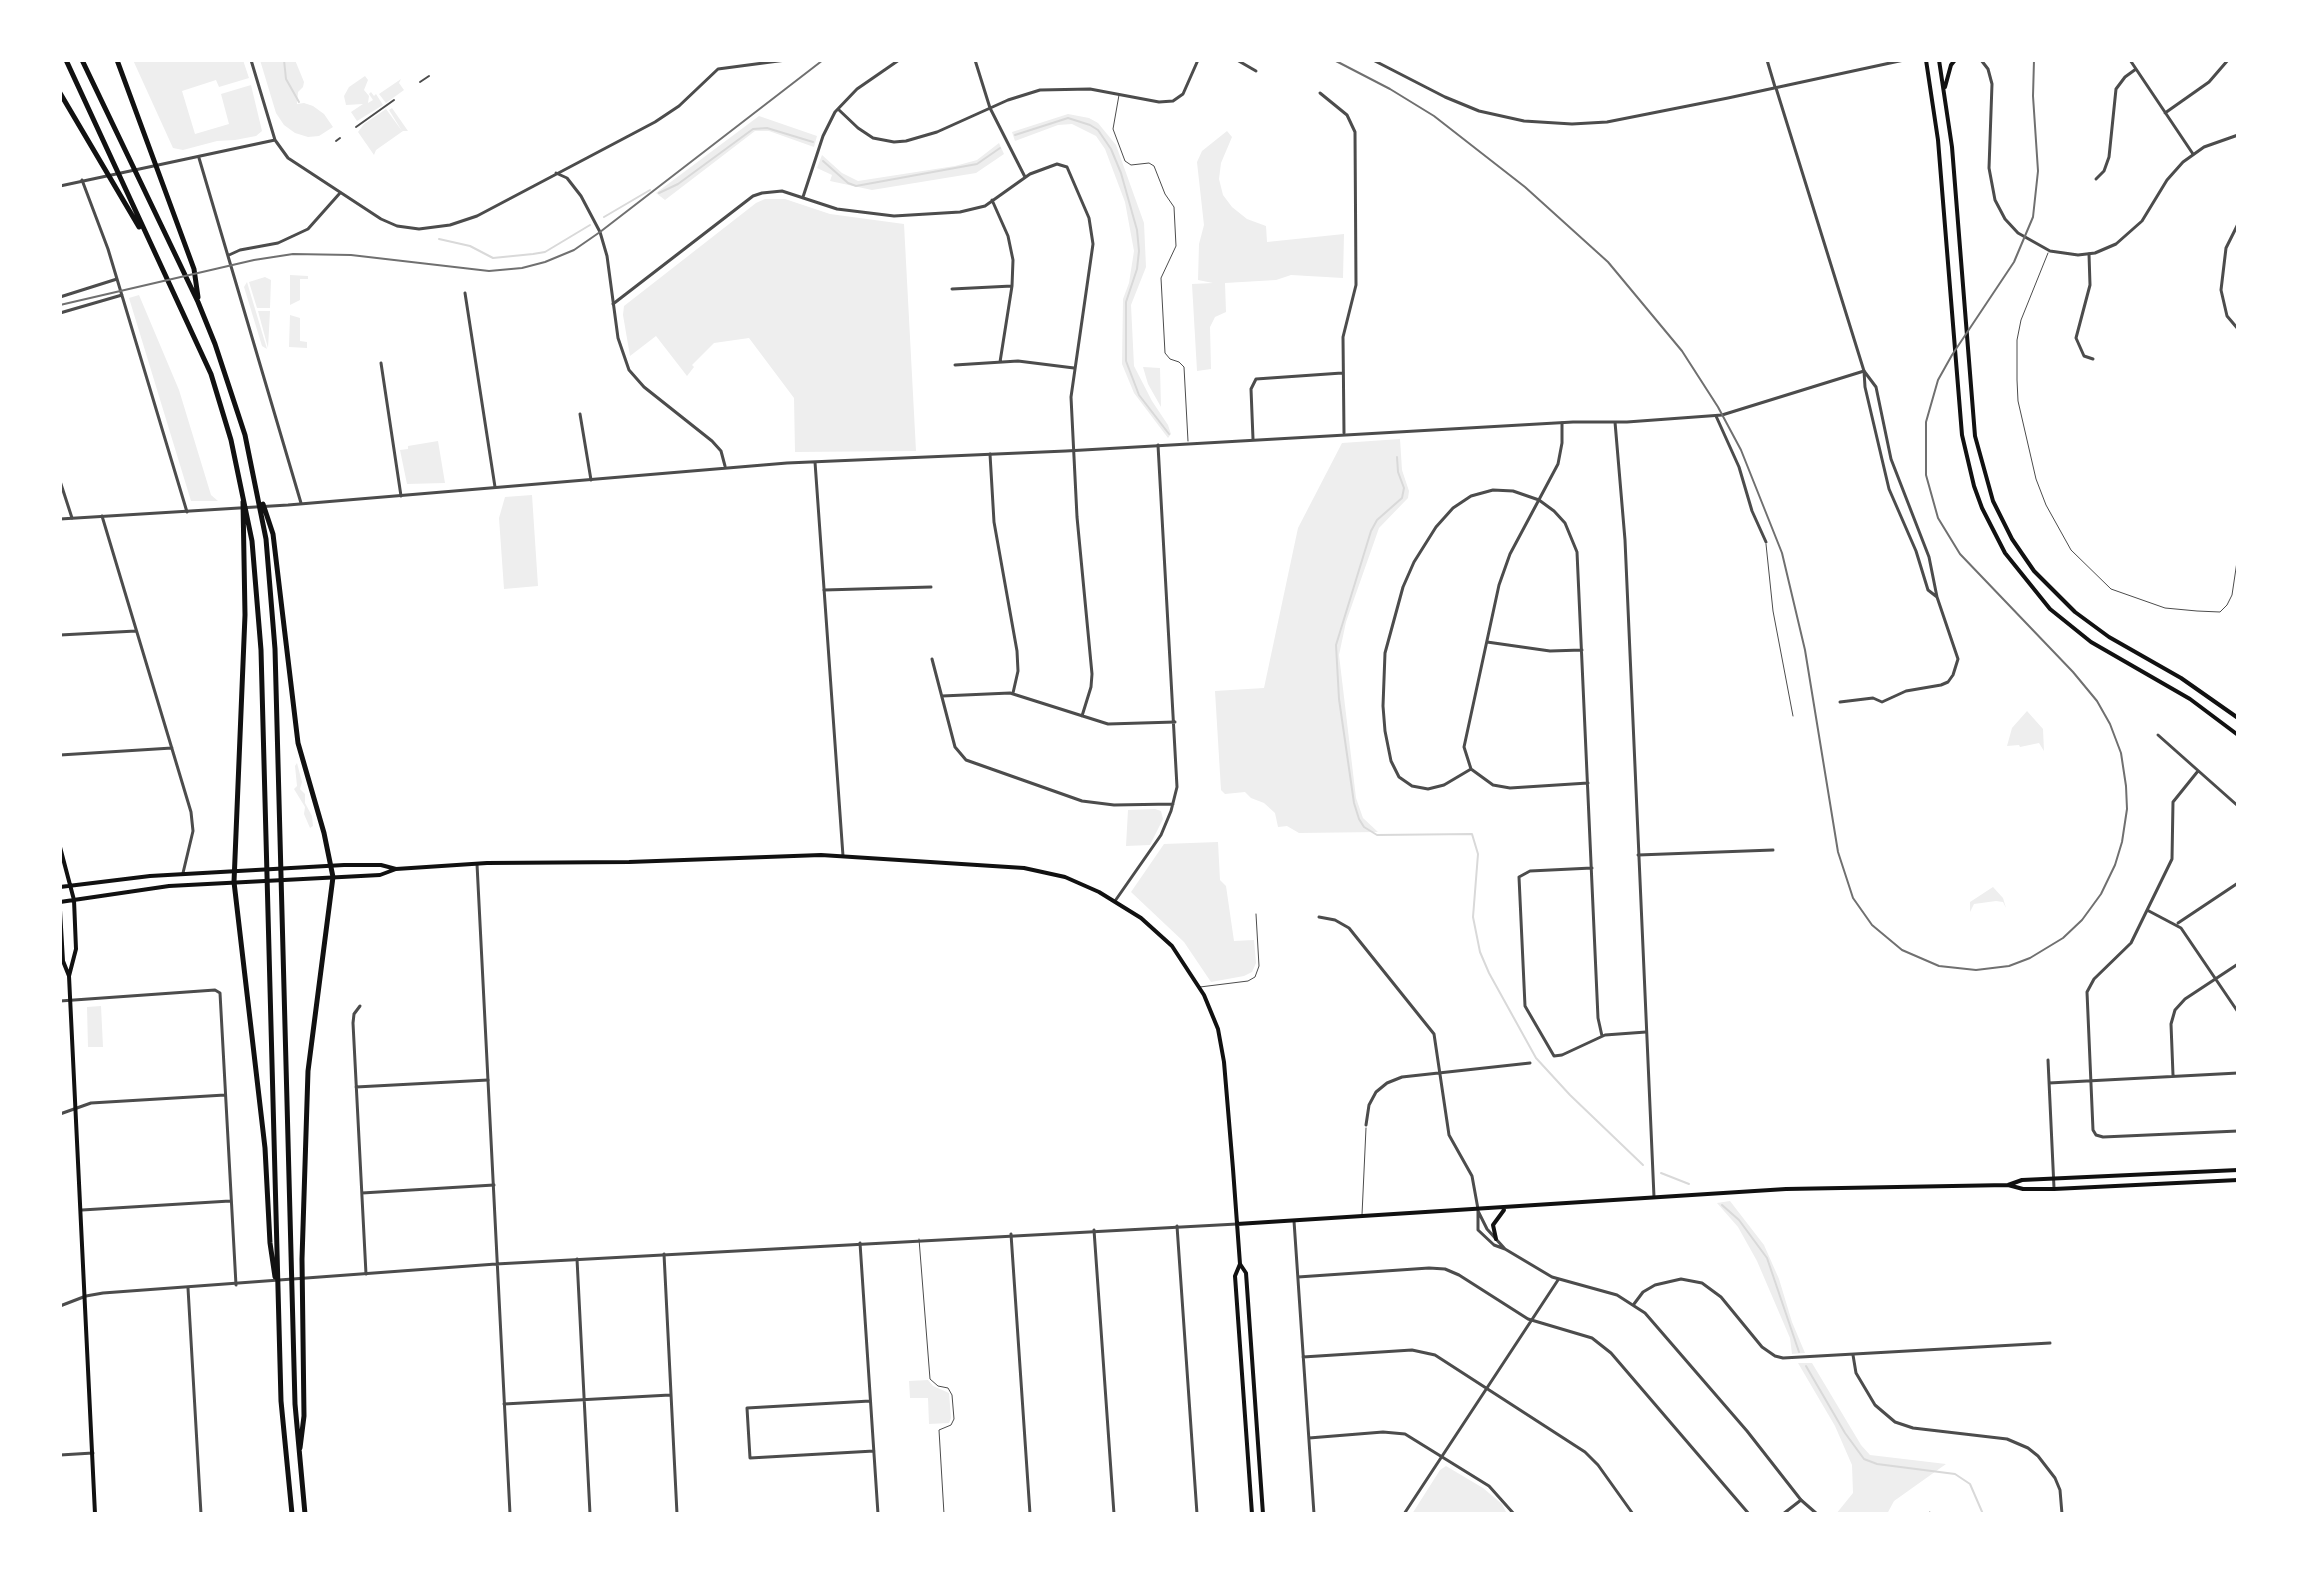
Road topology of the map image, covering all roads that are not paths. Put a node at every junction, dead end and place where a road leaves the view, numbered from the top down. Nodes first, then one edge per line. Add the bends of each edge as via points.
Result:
1 (66, 60) edge
2 (82, 60) edge
3 (117, 60) edge
4 (251, 60) edge
5 (786, 60) edge
6 (899, 60) edge
7 (975, 60) edge
8 (1198, 60) edge
9 (1237, 60) edge
10 (1373, 60) edge
11 (1767, 60) edge
12 (1904, 60) edge
13 (1926, 60) edge
14 (1939, 60) edge
15 (1955, 60) edge
16 (1981, 60) edge
17 (2130, 60) edge
18 (2228, 60) edge
19 (2136, 69) junction
20 (1256, 71) dead end
21 (429, 76) dead end
22 (420, 82) dead end
23 (1776, 88) junction
24 (1944, 90) junction
25 (60, 93) edge
26 (1320, 93) dead end
27 (1119, 94) junction
28 (394, 100) dead end
29 (990, 108) junction
30 (838, 109) junction
31 (2165, 113) junction
32 (356, 127) dead end
33 (2238, 135) edge
34 (340, 138) dead end
35 (275, 140) junction
36 (336, 141) dead end
37 (2193, 154) junction
38 (199, 158) junction
39 (556, 173) junction
40 (1025, 177) junction
41 (2096, 179) dead end
42 (82, 180) junction
43 (60, 186) edge
44 (340, 193) junction
45 (803, 197) junction
46 (992, 200) junction
47 (2238, 224) edge
48 (154, 251) junction
49 (2049, 251) junction
50 (2089, 254) junction
51 (229, 255) junction
52 (117, 279) junction
53 (1012, 286) junction
54 (952, 289) dead end
55 (465, 293) dead end
56 (122, 295) junction
57 (60, 297) edge
58 (198, 302) junction
59 (613, 304) junction
60 (60, 313) edge
61 (2238, 329) edge
62 (2093, 359) dead end
63 (1000, 362) junction
64 (381, 363) dead end
65 (955, 365) dead end
66 (1074, 368) junction
67 (1864, 371) junction
68 (1342, 373) junction
69 (580, 414) dead end
70 (1716, 416) junction
71 (1562, 422) junction
72 (1615, 422) junction
73 (1344, 433) junction
74 (1253, 439) junction
75 (1188, 443) junction
76 (1158, 445) junction
77 (1073, 450) junction
78 (990, 454) junction
79 (815, 462) junction
80 (725, 468) junction
81 (591, 480) junction
82 (60, 481) edge
83 (258, 488) junction
84 (495, 488) junction
85 (243, 493) junction
86 (401, 496) junction
87 (1539, 500) junction
88 (301, 504) junction
89 (187, 512) junction
90 (102, 516) junction
91 (72, 518) junction
92 (60, 519) edge
93 (1766, 542) joint
94 (2238, 555) edge
95 (931, 587) dead end
96 (824, 590) junction
97 (1937, 597) junction
98 (137, 631) junction
99 (60, 635) edge
100 (1485, 642) junction
101 (1582, 650) junction
102 (932, 659) dead end
103 (1013, 693) junction
104 (942, 696) junction
105 (1840, 702) dead end
106 (1082, 716) junction
107 (1793, 716) dead end
108 (2238, 718) edge
109 (1175, 722) junction
110 (2158, 735) dead end
111 (2238, 735) edge
112 (172, 747) junction
113 (60, 755) edge
114 (1471, 769) junction
115 (2198, 771) junction
116 (1588, 783) junction
117 (1173, 804) junction
118 (2238, 806) edge
119 (60, 847) edge
120 (1773, 850) dead end
121 (1638, 855) junction
122 (843, 856) junction
123 (477, 864) junction
124 (332, 866) junction
125 (1592, 868) junction
126 (396, 869) junction
127 (234, 871) junction
128 (183, 873) junction
129 (333, 877) junction
130 (234, 882) junction
131 (2238, 883) edge
132 (72, 886) junction
133 (60, 887) edge
134 (74, 900) junction
135 (1115, 901) junction
136 (60, 902) edge
137 (60, 910) edge
138 (2147, 910) junction
139 (1256, 914) dead end
140 (1319, 917) dead end
141 (2176, 924) junction
142 (61, 944) edge
143 (2238, 964) edge
144 (69, 976) junction
145 (2216, 979) junction
146 (1199, 987) junction
147 (70, 999) junction
148 (60, 1001) edge
149 (360, 1006) dead end
150 (2238, 1012) edge
151 (1646, 1032) junction
152 (1602, 1036) junction
153 (2048, 1060) dead end
154 (1530, 1063) dead end
155 (1439, 1072) junction
156 (2238, 1073) edge
157 (2173, 1077) junction
158 (489, 1080) junction
159 (2090, 1081) junction
160 (2049, 1083) junction
161 (356, 1087) junction
162 (226, 1095) junction
163 (76, 1109) junction
164 (60, 1114) edge
165 (1366, 1125) joint
166 (2238, 1131) edge
167 (2238, 1170) edge
168 (2054, 1179) junction
169 (2238, 1180) edge
170 (494, 1185) junction
171 (2008, 1185) junction
172 (2054, 1189) junction
173 (362, 1193) junction
174 (1654, 1198) junction
175 (231, 1201) junction
176 (1506, 1208) junction
177 (82, 1210) junction
178 (1478, 1210) junction
179 (1362, 1217) junction
180 (1294, 1221) junction
181 (1237, 1224) junction
182 (1177, 1226) junction
183 (1094, 1230) junction
184 (1011, 1234) junction
185 (919, 1239) junction
186 (1496, 1239) junction
187 (860, 1243) junction
188 (1505, 1249) junction
189 (664, 1254) junction
190 (274, 1256) junction
191 (577, 1259) junction
192 (496, 1264) junction
193 (1240, 1264) junction
194 (366, 1274) junction
195 (1298, 1277) junction
196 (1558, 1279) junction
197 (236, 1285) junction
198 (188, 1288) junction
199 (86, 1296) junction
200 (1634, 1304) junction
201 (60, 1306) edge
202 (1531, 1320) junction
203 (2050, 1343) dead end
204 (1853, 1355) junction
205 (1303, 1357) junction
206 (1486, 1388) junction
207 (670, 1395) junction
208 (584, 1400) junction
209 (870, 1401) junction
210 (504, 1404) junction
211 (1309, 1438) junction
212 (874, 1451) junction
213 (93, 1453) junction
214 (60, 1455) edge
215 (1443, 1456) junction
216 (298, 1459) junction
217 (1801, 1500) junction
218 (95, 1514) edge
219 (201, 1514) edge
220 (292, 1514) edge
221 (305, 1514) edge
222 (510, 1514) edge
223 (590, 1514) edge
224 (677, 1514) edge
225 (878, 1514) edge
226 (944, 1514) edge
227 (1030, 1514) edge
228 (1114, 1514) edge
229 (1197, 1514) edge
230 (1252, 1514) edge
231 (1263, 1514) edge
232 (1314, 1514) edge
233 (1404, 1514) edge
234 (1514, 1514) edge
235 (1633, 1514) edge
236 (1749, 1514) edge
237 (1783, 1514) edge
238 (1817, 1514) edge
239 (2062, 1514) edge

1 - 48 highway
2 - 58 highway
3 - 58 highway via 194,269
4 - 35 street
5 - 39 street via 718,69 667,115
6 - 30 street
7 - 29 street
8 - 27 street via 1183,94 1173,101
9 - 20 street
10 - 23 street via 1467,106 1547,124 1607,122
11 - 23 street
12 - 23 street
13 - 111 main road via 1938,140 1960,421 1982,508 2005,553 2050,609 2091,642 2190,699
14 - 24 main road
15 - 24 main road
16 - 49 street via 1992,84 1989,168 1995,200 2018,233
17 - 19 street
18 - 31 street via 2209,82
19 - 31 street
19 - 41 street via 2116,89 2109,157
21 - 22 street
23 - 67 street
24 - 108 main road via 1975,436 2002,520 2034,571 2075,612
25 - 48 highway
26 - 68 street via 1347,115 1355,132 1356,285 1343,337
27 - 29 street via 1054,89
27 - 75 lane via 1113,129 1125,161 1154,166 1174,207 1176,246 1161,278 1165,353 1184,367
28 - 32 street
29 - 30 street via 937,132 894,142 864,133
29 - 40 street
30 - 45 street
31 - 37 street
33 - 37 street
34 - 36 street
35 - 38 street
35 - 44 street via 293,163
37 - 50 street via 2174,170 2134,230
38 - 42 street
38 - 51 street
39 - 44 street via 468,220 425,229 392,224
39 - 59 street via 575,188 600,232
40 - 46 street
40 - 66 street via 1064,164 1083,203 1093,244
42 - 43 street
42 - 52 street
44 - 51 street via 308,229
45 - 46 street via 847,210 903,216 970,211
45 - 59 street via 771,191 753,196
46 - 53 street via 1011,248
47 - 61 street via 2226,248 2221,290 2224,307
48 - 85 highway via 211,374
49 - 50 street
49 - 94 lane via 2021,320 2018,401 2036,479 2071,550 2111,589 2165,608 2220,612 2232,595
50 - 62 street via 2090,285 2076,338 2084,356
51 - 88 street
52 - 56 street
52 - 57 street
53 - 54 street
53 - 63 street
55 - 84 street
56 - 60 street
56 - 89 street
58 - 83 highway via 225,371
59 - 80 street via 620,350 629,370 712,441
63 - 65 street
63 - 66 street
64 - 86 street
66 - 77 street
67 - 70 street
67 - 97 street via 1876,387 1891,459 1929,557
67 - 97 street via 1889,489 1928,590
68 - 73 street
68 - 74 street via 1256,379 1251,389
69 - 81 street
70 - 72 street
70 - 93 street
71 - 72 street
71 - 73 street
71 - 87 street via 1558,464
72 - 121 street
73 - 74 street
74 - 75 street
75 - 76 street
76 - 77 street
76 - 109 street
77 - 78 street
77 - 106 street via 1092,667
78 - 79 street
78 - 103 street via 994,522 1017,651
79 - 80 street
79 - 96 street
80 - 81 street
81 - 84 street
82 - 91 street
83 - 124 highway via 273,534 298,743
83 - 216 highway via 273,603
84 - 86 street
85 - 127 highway via 245,615
85 - 190 highway via 260,634
86 - 88 street
87 - 100 street via 1506,565
87 - 101 street via 1560,517 1575,543
87 - 114 street via 1493,490 1453,508 1414,562 1394,615 1385,653 1383,706 1394,770 1404,782 1428,789
88 - 89 street
89 - 90 street
90 - 91 street
90 - 98 street
91 - 92 street
93 - 107 lane
95 - 96 street
96 - 122 street
97 - 105 street via 1958,659 1948,682 1882,702
98 - 99 street
98 - 112 street
100 - 101 street
100 - 114 street via 1465,739
101 - 116 street
102 - 104 street
103 - 104 street
103 - 106 street
104 - 117 street via 955,747 966,760 1093,804
106 - 109 street via 1117,725
109 - 117 street
110 - 115 street
112 - 113 street
112 - 128 street via 193,822
114 - 116 street via 1502,787
115 - 118 street
115 - 138 street via 2173,802 2174,854
116 - 125 street
117 - 135 street via 1161,835
119 - 132 main road
120 - 121 street
121 - 151 street
122 - 123 main road
122 - 135 main road via 1024,868 1078,882
123 - 126 main road
123 - 158 street
124 - 126 main road
124 - 127 main road
124 - 129 highway
125 - 152 street
125 - 152 street via 1521,874 1525,1006 1554,1056
126 - 129 main road
127 - 128 main road
127 - 130 highway
128 - 132 main road
129 - 130 main road
129 - 216 highway via 310,1052 301,1304 304,1416
130 - 134 main road
130 - 190 highway
131 - 141 street
132 - 133 main road
132 - 134 main road
134 - 136 main road
134 - 144 main road via 76,949
135 - 146 main road via 1163,937
137 - 142 main road
138 - 141 street
138 - 159 street via 2126,949 2087,992
139 - 146 lane via 1255,977
140 - 155 street via 1349,928 1430,1027 1437,1041
141 - 145 street
142 - 144 main road
143 - 145 street
144 - 147 main road
145 - 150 street
145 - 157 street via 2175,1010
146 - 181 main road via 1221,1043
147 - 148 street
147 - 162 street via 218,991
147 - 163 main road
149 - 161 street via 353,1018
151 - 152 street
151 - 174 street
153 - 160 street
154 - 155 street
155 - 165 street via 1387,1083 1369,1105
155 - 178 street via 1449,1135 1472,1176
156 - 157 street
157 - 159 street
158 - 161 street
158 - 170 street
159 - 160 street
159 - 166 street via 2096,1135
160 - 168 street
161 - 173 street
162 - 163 street via 91,1103
162 - 175 street
163 - 164 street
163 - 177 main road
165 - 179 lane
167 - 168 main road
168 - 171 main road
168 - 172 street
169 - 172 main road
170 - 173 street
170 - 192 street
171 - 172 main road
171 - 174 main road via 1786,1189
173 - 194 street
174 - 176 main road
175 - 177 street
175 - 197 street
176 - 178 main road
176 - 186 main road via 1493,1225
177 - 199 main road
178 - 179 main road
178 - 186 street
178 - 188 street via 1481,1236
179 - 180 main road
180 - 181 main road
180 - 195 street
181 - 182 street
181 - 193 main road
182 - 183 street
182 - 229 street
183 - 184 street
183 - 228 street
184 - 185 street
184 - 227 street
185 - 187 street
185 - 226 lane via 930,1379 952,1395 954,1419 939,1430
186 - 188 street
187 - 189 street
187 - 209 street
188 - 196 street
189 - 191 street
189 - 207 street
190 - 220 highway
191 - 192 street
191 - 208 street
192 - 194 street
192 - 210 street
193 - 230 main road via 1235,1276
193 - 231 main road via 1246,1273
194 - 197 street
195 - 202 street via 1445,1269
195 - 205 street
196 - 200 street
196 - 202 street
197 - 198 street
198 - 199 street
198 - 219 street
199 - 201 street
199 - 213 main road
200 - 204 street via 1655,1285 1695,1280 1715,1291 1775,1356
200 - 217 street
202 - 206 street
202 - 236 street via 1584,1334 1605,1347
203 - 204 street
204 - 239 street via 1856,1373 1888,1418 1913,1428 2007,1439 2028,1448 2055,1478
205 - 206 street via 1419,1351 1435,1355
205 - 211 street
206 - 215 street
206 - 235 street via 1589,1455
207 - 208 street
207 - 224 street
208 - 210 street
208 - 223 street
209 - 212 street
209 - 212 street via 747,1408 750,1458
210 - 222 street
211 - 215 street via 1397,1432
211 - 232 street
212 - 225 street
213 - 214 street
213 - 218 main road
215 - 233 street
215 - 234 street via 1496,1491
216 - 221 highway
217 - 237 street
217 - 238 street

